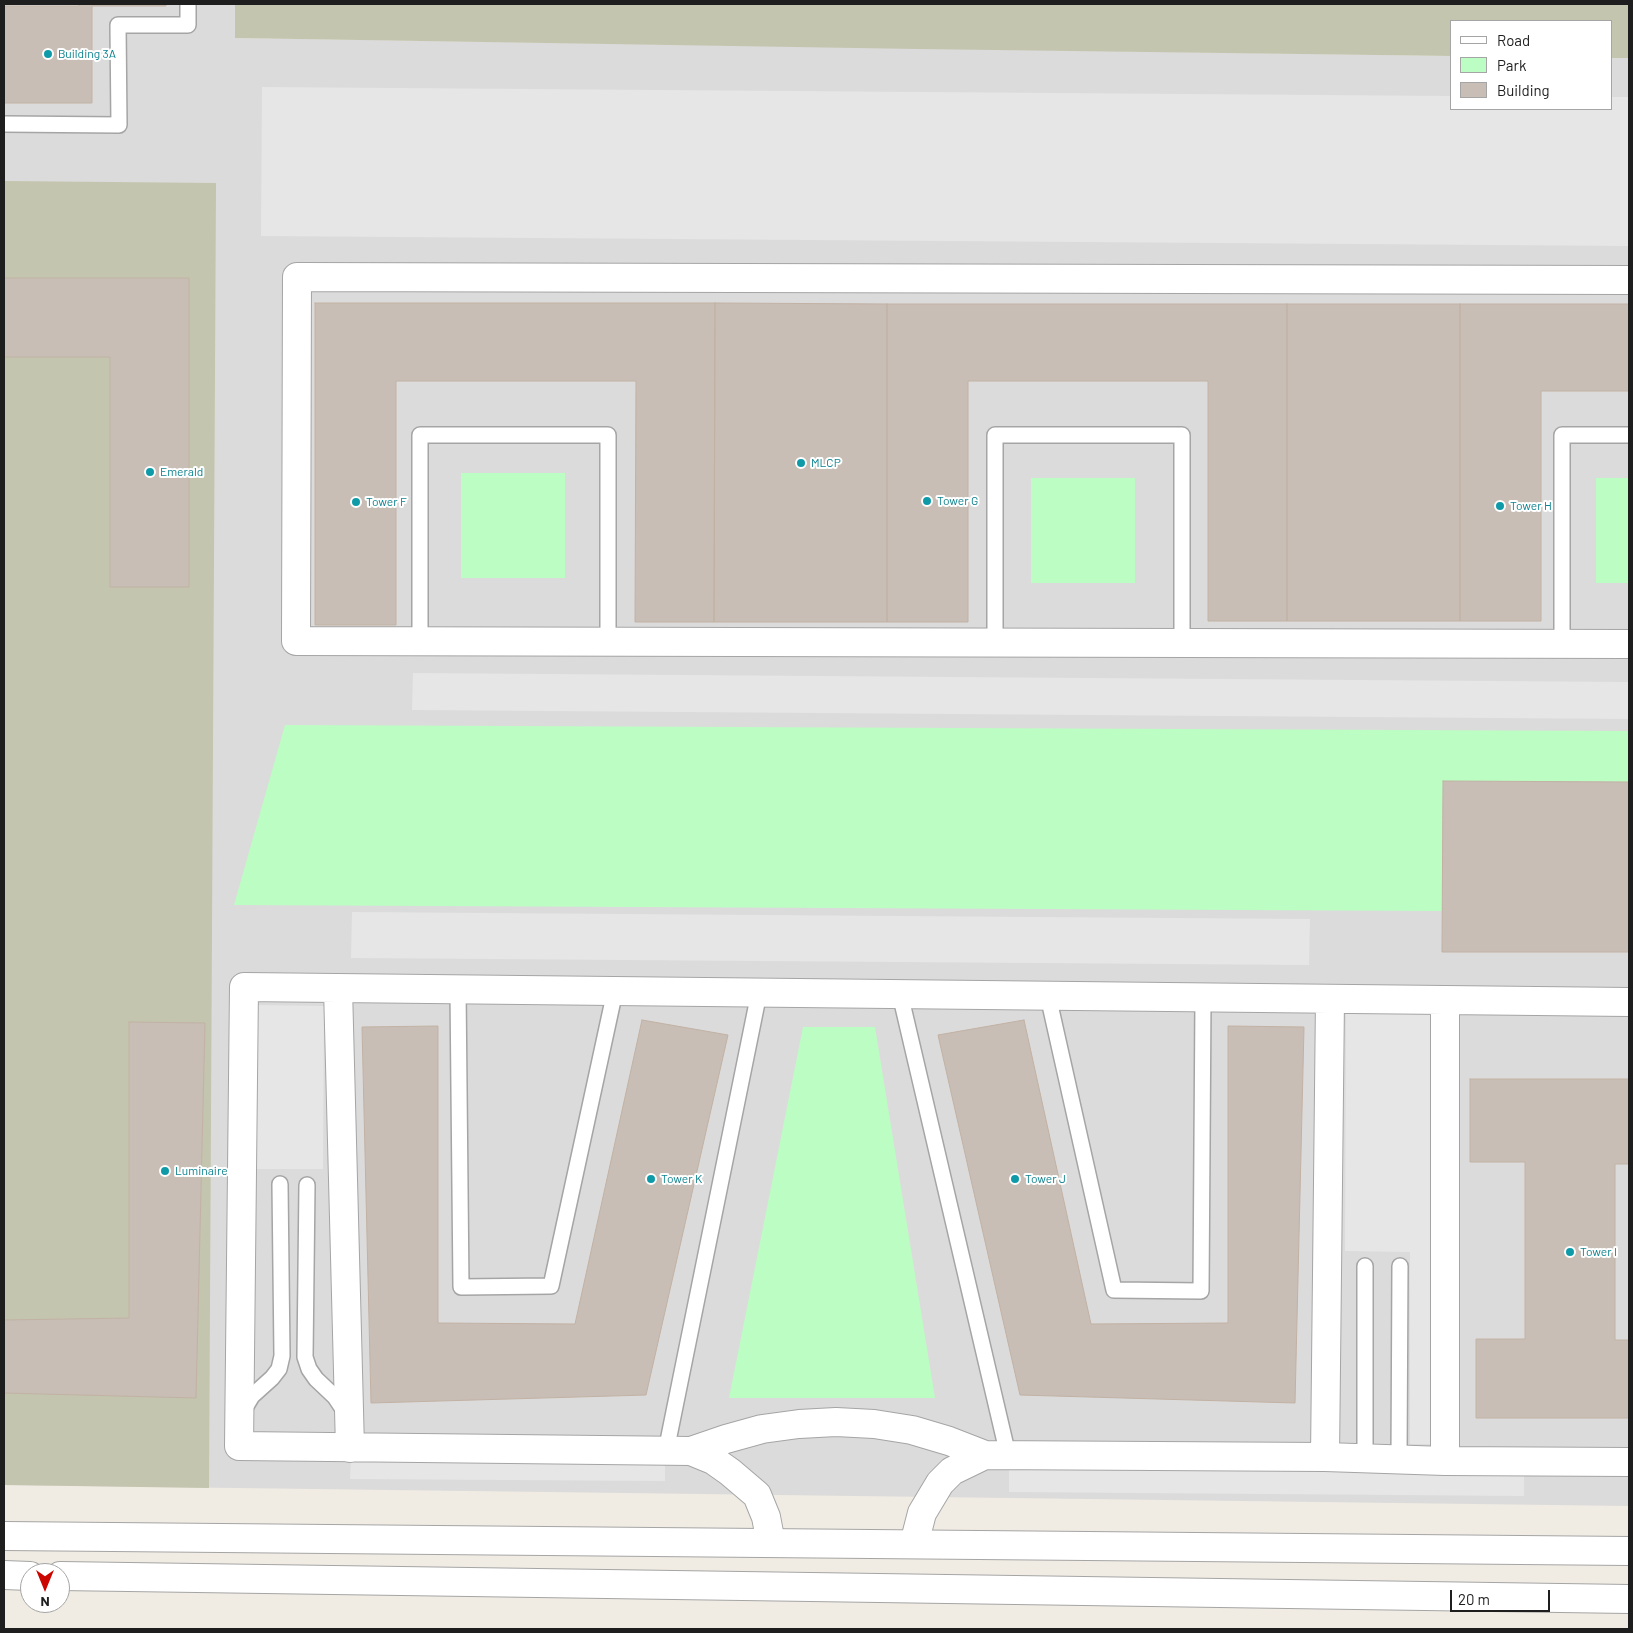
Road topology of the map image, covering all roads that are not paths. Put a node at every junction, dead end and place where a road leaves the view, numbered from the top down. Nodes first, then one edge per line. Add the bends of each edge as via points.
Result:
1 (188, 4) edge
2 (4, 124) edge
3 (1629, 280) edge
4 (1629, 435) edge
5 (420, 641) junction
6 (608, 642) junction
7 (995, 642) junction
8 (1182, 643) junction
9 (1562, 644) junction
10 (1629, 644) edge
11 (338, 988) junction
12 (458, 989) junction
13 (615, 991) junction
14 (759, 992) junction
15 (900, 994) junction
16 (1048, 996) junction
17 (1203, 998) junction
18 (1330, 999) junction
19 (1445, 1000) junction
20 (1629, 1002) edge
21 (280, 1184) dead end
22 (308, 1185) dead end
23 (1365, 1266) dead end
24 (1400, 1266) dead end
25 (240, 1420) junction
26 (349, 1420) junction
27 (350, 1448) junction
28 (678, 1451) junction
29 (996, 1455) junction
30 (1325, 1457) junction
31 (1365, 1458) junction
32 (1399, 1459) junction
33 (1445, 1461) junction
34 (1629, 1462) edge
35 (4, 1536) edge
36 (771, 1543) junction
37 (914, 1544) junction
38 (1629, 1551) edge
39 (4, 1575) edge
40 (20, 1576) edge
41 (70, 1576) edge
42 (1629, 1599) edge

1 - 2 lane via 188,25 118,25 118,125
3 - 5 street via 297,277 296,641
4 - 9 lane via 1562,435
5 - 6 street
5 - 6 lane via 420,435 608,435
6 - 7 street
7 - 8 street
7 - 8 lane via 995,435 1182,435
8 - 9 street
9 - 10 street
11 - 12 street
11 - 25 street via 244,987
11 - 26 street
12 - 13 street
12 - 13 lane via 461,1287 551,1286
13 - 14 street
14 - 15 street
14 - 28 lane
15 - 16 street
15 - 29 lane
16 - 17 street
16 - 17 lane via 1114,1290 1201,1291
17 - 18 street
18 - 19 street
18 - 30 street
19 - 20 street
19 - 33 street
21 - 25 lane via 282,1356 279,1369 252,1396
22 - 26 lane via 305,1356 309,1369 335,1397
23 - 31 lane
24 - 32 lane
25 - 27 street via 239,1446
26 - 27 street
27 - 28 street
28 - 29 street via 762,1429 836,1422 912,1430
28 - 36 street via 712,1460 757,1495
29 - 30 street
29 - 37 street via 952,1471 940,1483 922,1513
30 - 31 street
31 - 32 street
32 - 33 street
33 - 34 street
35 - 36 street
36 - 37 street
37 - 38 street
39 - 40 street
41 - 42 street

